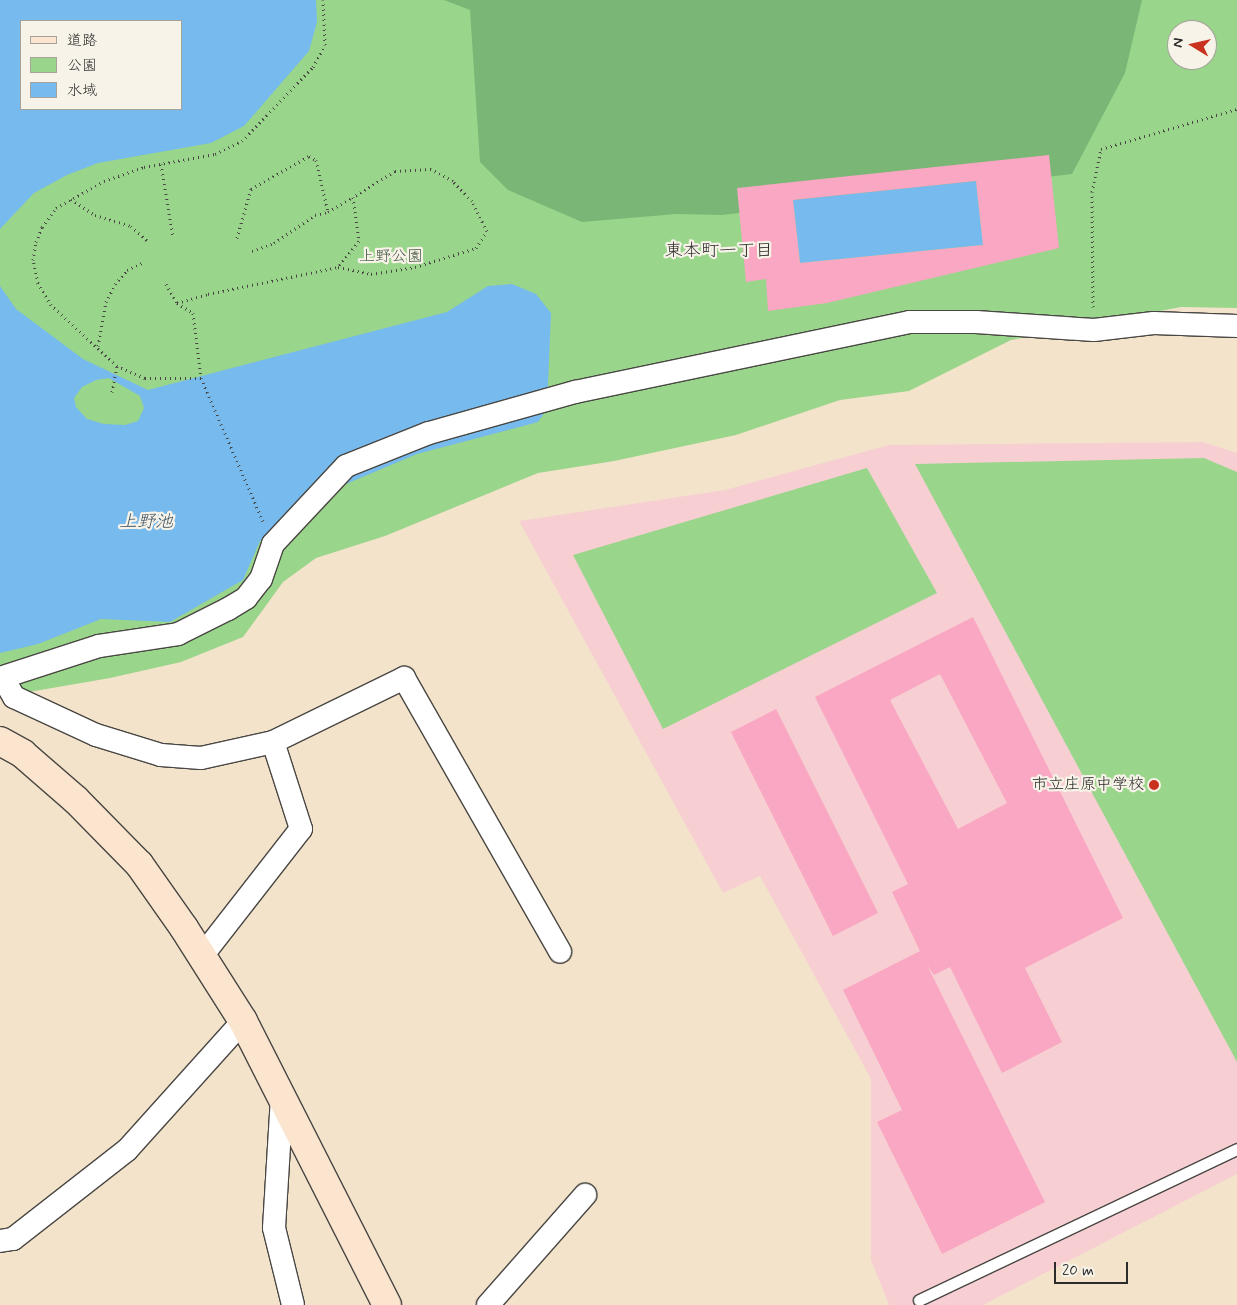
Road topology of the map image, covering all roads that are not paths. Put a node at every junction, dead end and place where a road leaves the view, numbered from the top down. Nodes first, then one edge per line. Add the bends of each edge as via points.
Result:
1 (1237, 326) edge
2 (1, 678) edge
3 (0, 741) edge
4 (274, 742) junction
5 (560, 952) dead end
6 (202, 956) junction
7 (243, 1021) junction
8 (282, 1097) junction
9 (1237, 1149) edge
10 (585, 1195) dead end
11 (0, 1241) edge
12 (919, 1300) dead end
13 (293, 1305) edge
14 (387, 1305) edge
15 (488, 1305) edge

1 - 2 street via 1154,323 1094,330 976,322 910,322 575,392 429,433 346,466 274,544 261,579 246,598 178,634 99,646
2 - 4 street via 14,696 96,735 161,754 201,758
3 - 6 street via 24,754 76,800 139,864
4 - 5 street via 404,678
4 - 6 street via 301,829
6 - 7 street
7 - 8 street
7 - 11 street via 127,1150 13,1239
8 - 13 street via 274,1228
8 - 14 street
9 - 12 lane
10 - 15 street

